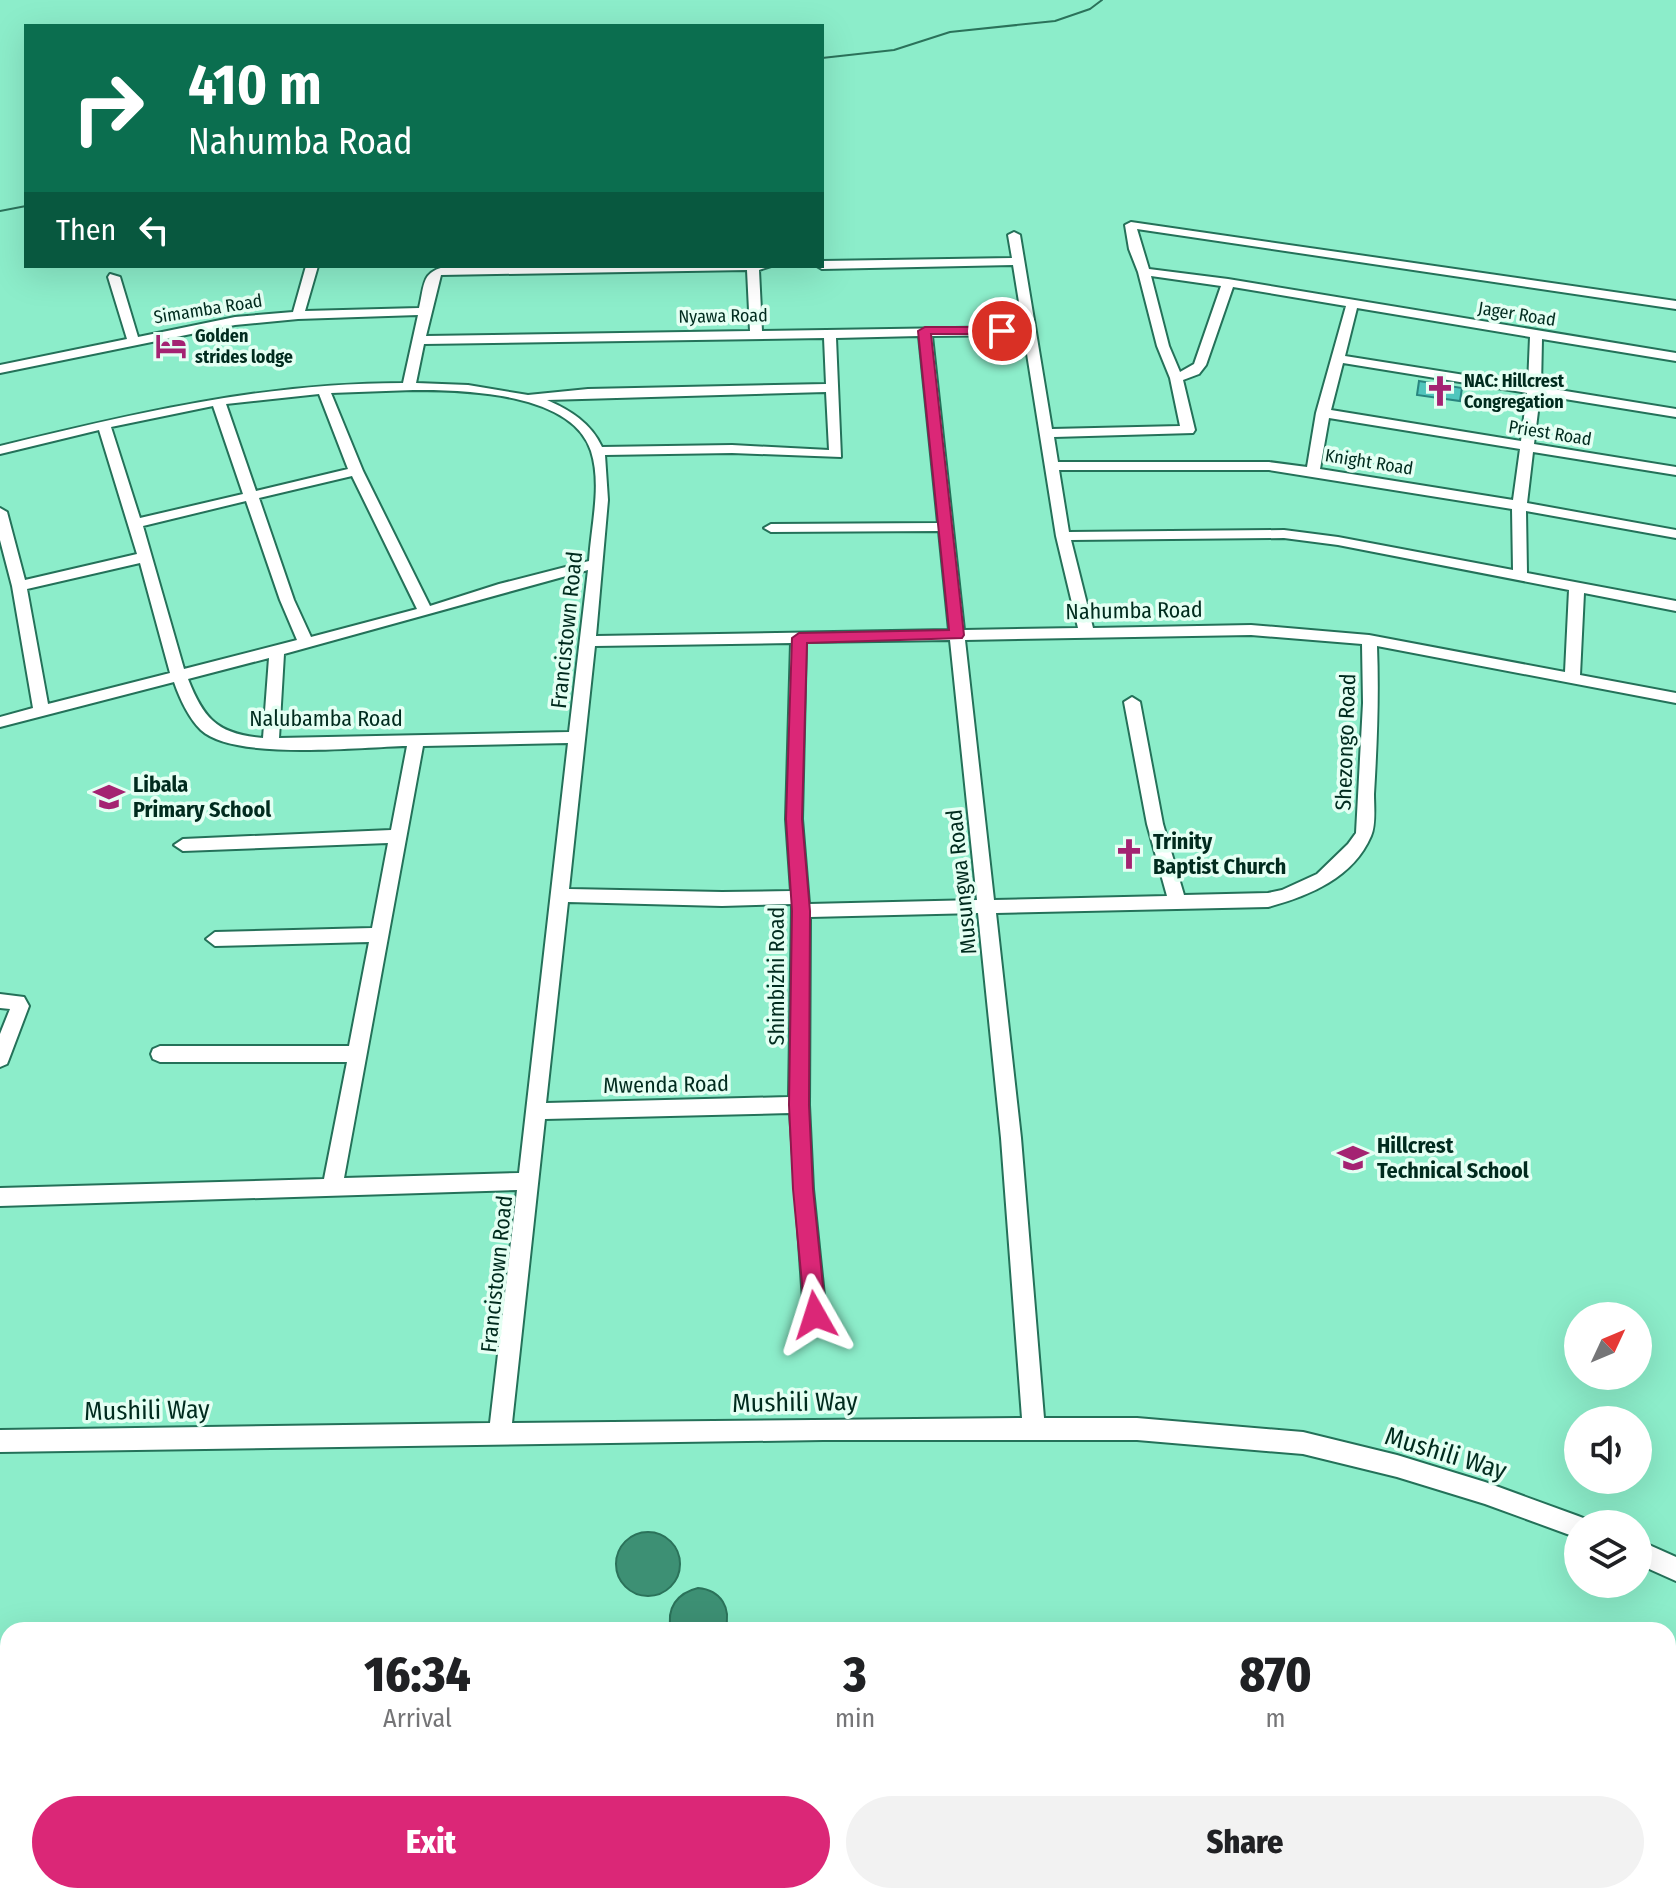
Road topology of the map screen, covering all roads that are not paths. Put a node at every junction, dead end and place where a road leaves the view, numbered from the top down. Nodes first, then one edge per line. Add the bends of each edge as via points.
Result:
1 (1014, 235) dead end
2 (1018, 261) junction
3 (824, 265) edge
4 (311, 268) edge
5 (601, 268) edge
6 (753, 268) edge
7 (1144, 272) junction
8 (114, 277) dead end
9 (1228, 283) junction
10 (1352, 305) junction
11 (1676, 305) edge
12 (426, 311) junction
13 (298, 315) junction
14 (925, 331) junction
15 (1028, 331) junction
16 (756, 333) junction
17 (830, 333) junction
18 (1536, 336) junction
19 (133, 340) junction
20 (419, 340) junction
21 (1676, 357) edge
22 (1339, 359) junction
23 (1, 367) edge
24 (1176, 378) junction
25 (830, 388) junction
26 (408, 389) junction
27 (1534, 390) junction
28 (324, 391) junction
29 (526, 398) junction
30 (218, 401) junction
31 (1323, 413) junction
32 (1676, 413) edge
33 (104, 425) junction
34 (1046, 433) junction
35 (1527, 448) junction
36 (0, 450) edge
37 (598, 451) junction
38 (1052, 466) junction
39 (356, 471) junction
40 (1313, 471) junction
41 (1676, 471) edge
42 (251, 496) junction
43 (1519, 508) junction
44 (0, 512) edge
45 (134, 524) junction
46 (944, 527) junction
47 (771, 528) dead end
48 (1676, 534) edge
49 (1063, 536) junction
50 (145, 557) junction
51 (596, 564) junction
52 (1520, 576) junction
53 (19, 586) junction
54 (1577, 587) junction
55 (1676, 606) edge
56 (426, 612) junction
57 (1087, 634) junction
58 (957, 635) junction
59 (799, 638) junction
60 (1369, 640) junction
61 (587, 641) junction
62 (306, 643) junction
63 (277, 649) junction
64 (176, 674) junction
65 (1572, 677) junction
66 (1676, 698) edge
67 (1132, 702) dead end
68 (41, 710) junction
69 (0, 722) edge
70 (577, 737) junction
71 (416, 740) junction
72 (271, 744) junction
73 (400, 836) junction
74 (183, 845) dead end
75 (559, 895) junction
76 (1177, 901) junction
77 (800, 904) junction
78 (986, 908) junction
79 (378, 935) junction
80 (215, 939) dead end
81 (0, 1001) edge
82 (160, 1054) dead end
83 (356, 1054) junction
84 (0, 1059) edge
85 (799, 1105) junction
86 (534, 1111) junction
87 (528, 1181) junction
88 (333, 1185) junction
89 (0, 1197) edge
90 (815, 1315) dead end
91 (1034, 1430) junction
92 (500, 1434) junction
93 (0, 1441) edge
94 (1564, 1522) edge
95 (1652, 1558) edge
96 (1676, 1569) edge

1 - 2 street
2 - 3 street
2 - 15 street
4 - 13 street
5 - 12 street via 437,272
6 - 16 street
7 - 9 street, Jager Road
7 - 11 street via 1131,225
7 - 24 street
8 - 19 street
9 - 10 street, Jager Road
9 - 24 street via 1200,365
10 - 18 street, Jager Road
10 - 22 street
12 - 13 street, Simamba Road
12 - 20 street
13 - 19 street, Simamba Road
14 - 15 street, Nyawa Road
14 - 17 street, Nyawa Road
14 - 46 street, Musungwa Road
15 - 34 street
16 - 17 street, Nyawa Road
16 - 20 street, Nyawa Road
17 - 25 street
18 - 21 street, Jager Road
18 - 27 street
19 - 23 street, Simamba Road
20 - 26 street
22 - 27 street
22 - 31 street
24 - 34 street via 1188,430
25 - 29 street
25 - 37 street via 836,454
26 - 28 street
26 - 29 street
27 - 32 street
27 - 35 street
28 - 30 street
28 - 39 street
29 - 37 street via 569,416
30 - 33 street
30 - 42 street
31 - 35 street, Priest Road
31 - 40 street
33 - 36 street
33 - 45 street, Nalubamba Road
34 - 38 street
35 - 41 street, Priest Road
35 - 43 street
37 - 51 street, Francistown Road
38 - 40 street, Knight Road via 1257,464
38 - 49 street
39 - 42 street
39 - 56 street
40 - 43 street, Knight Road
42 - 45 street
42 - 62 street
43 - 48 street, Knight Road
43 - 52 street
44 - 53 street
45 - 50 street, Nalubamba Road
46 - 47 street
46 - 58 street, Musungwa Road
49 - 52 street via 1284,534
49 - 57 street
50 - 53 street
50 - 64 street, Nalubamba Road
51 - 56 street
51 - 61 street, Francistown Road
52 - 54 street
53 - 68 street
54 - 55 street
54 - 65 street
56 - 62 street
57 - 58 street, Nahumba Road
57 - 60 street, Nahumba Road via 1251,630
58 - 59 street, Nahumba Road
58 - 78 street, Musungwa Road
59 - 61 street, Nahumba Road
59 - 77 street, Shimbizhi Road via 794,819
60 - 65 street, Nahumba Road
60 - 76 street, Shezongo Road via 1364,834 1353,851 1305,891 1268,900
61 - 70 street, Francistown Road
62 - 63 street
63 - 64 street
63 - 72 street
64 - 68 street
64 - 72 street, Nalubamba Road via 207,726 229,739
65 - 66 street, Nahumba Road
67 - 76 street via 1155,824
68 - 69 street
70 - 71 street, Nalubamba Road
70 - 75 street, Francistown Road
71 - 72 street, Nalubamba Road
71 - 73 street
73 - 74 street
73 - 79 street
75 - 77 street, Shezongo Road
75 - 86 street, Francistown Road
76 - 78 street, Shezongo Road
77 - 78 street, Shezongo Road
77 - 85 street, Shimbizhi Road
78 - 91 street, Musungwa Road
79 - 80 street
79 - 83 street
81 - 84 street via 20,1006
82 - 83 street
83 - 88 street
85 - 86 street, Mwenda Road
85 - 90 street, Shimbizhi Road
86 - 87 street, Francistown Road
87 - 88 street
87 - 92 street, Francistown Road
88 - 89 street
91 - 92 street, Mushili Way
91 - 94 street, Mushili Way via 1137,1429 1303,1443 1470,1488
92 - 93 street, Mushili Way
95 - 96 street

